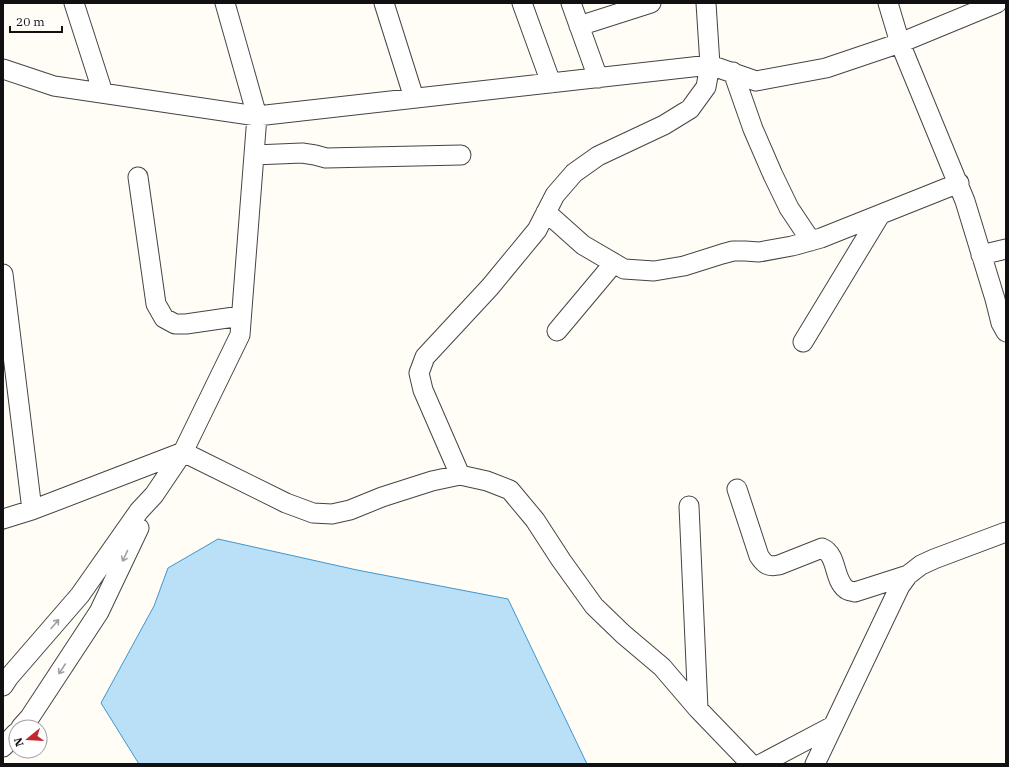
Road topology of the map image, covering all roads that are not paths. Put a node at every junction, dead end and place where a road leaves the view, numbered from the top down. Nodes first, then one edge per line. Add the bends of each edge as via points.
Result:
1 (74, 3) edge
2 (225, 3) edge
3 (384, 3) edge
4 (522, 3) edge
5 (571, 3) edge
6 (651, 3) edge
7 (706, 3) edge
8 (888, 3) edge
9 (997, 3) edge
10 (580, 26) junction
11 (900, 43) junction
12 (710, 65) junction
13 (3, 69) edge
14 (732, 72) junction
15 (598, 78) junction
16 (551, 83) junction
17 (103, 93) junction
18 (414, 98) junction
19 (257, 116) junction
20 (254, 155) junction
21 (461, 155) dead end
22 (138, 177) dead end
23 (958, 183) junction
24 (546, 212) junction
25 (880, 215) junction
26 (811, 241) junction
27 (1006, 249) edge
28 (981, 255) junction
29 (614, 263) junction
30 (3, 274) edge
31 (241, 316) junction
32 (557, 331) dead end
33 (1006, 332) edge
34 (803, 342) dead end
35 (183, 452) junction
36 (460, 475) junction
37 (737, 489) dead end
38 (154, 496) junction
39 (689, 506) dead end
40 (32, 510) junction
41 (3, 519) edge
42 (1006, 532) edge
43 (908, 575) junction
44 (3, 686) edge
45 (698, 709) junction
46 (28, 719) edge
47 (833, 726) junction
48 (751, 764) edge
49 (761, 764) edge
50 (815, 764) edge

1 - 17 street
2 - 19 street
3 - 18 street
4 - 16 street
5 - 10 street
6 - 10 street
7 - 12 street
8 - 11 street
9 - 11 street
10 - 15 street
11 - 14 street via 826,68 756,81
11 - 23 street
12 - 14 street
12 - 15 street
12 - 24 street via 706,86 690,109 664,125 598,156 574,173 555,195
13 - 17 street via 54,86
14 - 26 street via 773,175 789,208
15 - 16 street
16 - 18 street
17 - 19 street
18 - 19 street
19 - 20 street
20 - 21 street via 302,153 326,158
20 - 31 street
22 - 31 street via 156,304 164,318 175,324 186,324
23 - 25 street
23 - 28 street
24 - 29 street via 583,245
24 - 36 street via 537,230 495,281 425,356 420,373 424,390
25 - 26 street
25 - 34 street
26 - 29 street via 758,252 733,251 684,266 654,271 624,269
27 - 28 street
28 - 33 street
29 - 32 street
30 - 40 street
31 - 35 street via 240,335
35 - 36 street via 286,503 313,513 332,514 350,510 432,481
35 - 38 street
35 - 40 street
36 - 45 street via 487,481 510,490 535,520 594,606 662,667
37 - 43 street via 764,564 779,565 822,548 831,556 846,590 855,592
44 -> 38 street via 80,595 139,511
38 -> 46 street via 99,612
39 - 45 street
40 - 41 street
42 - 43 street via 934,559
43 - 47 street via 900,586
45 - 48 street
47 - 49 street
47 - 50 street

